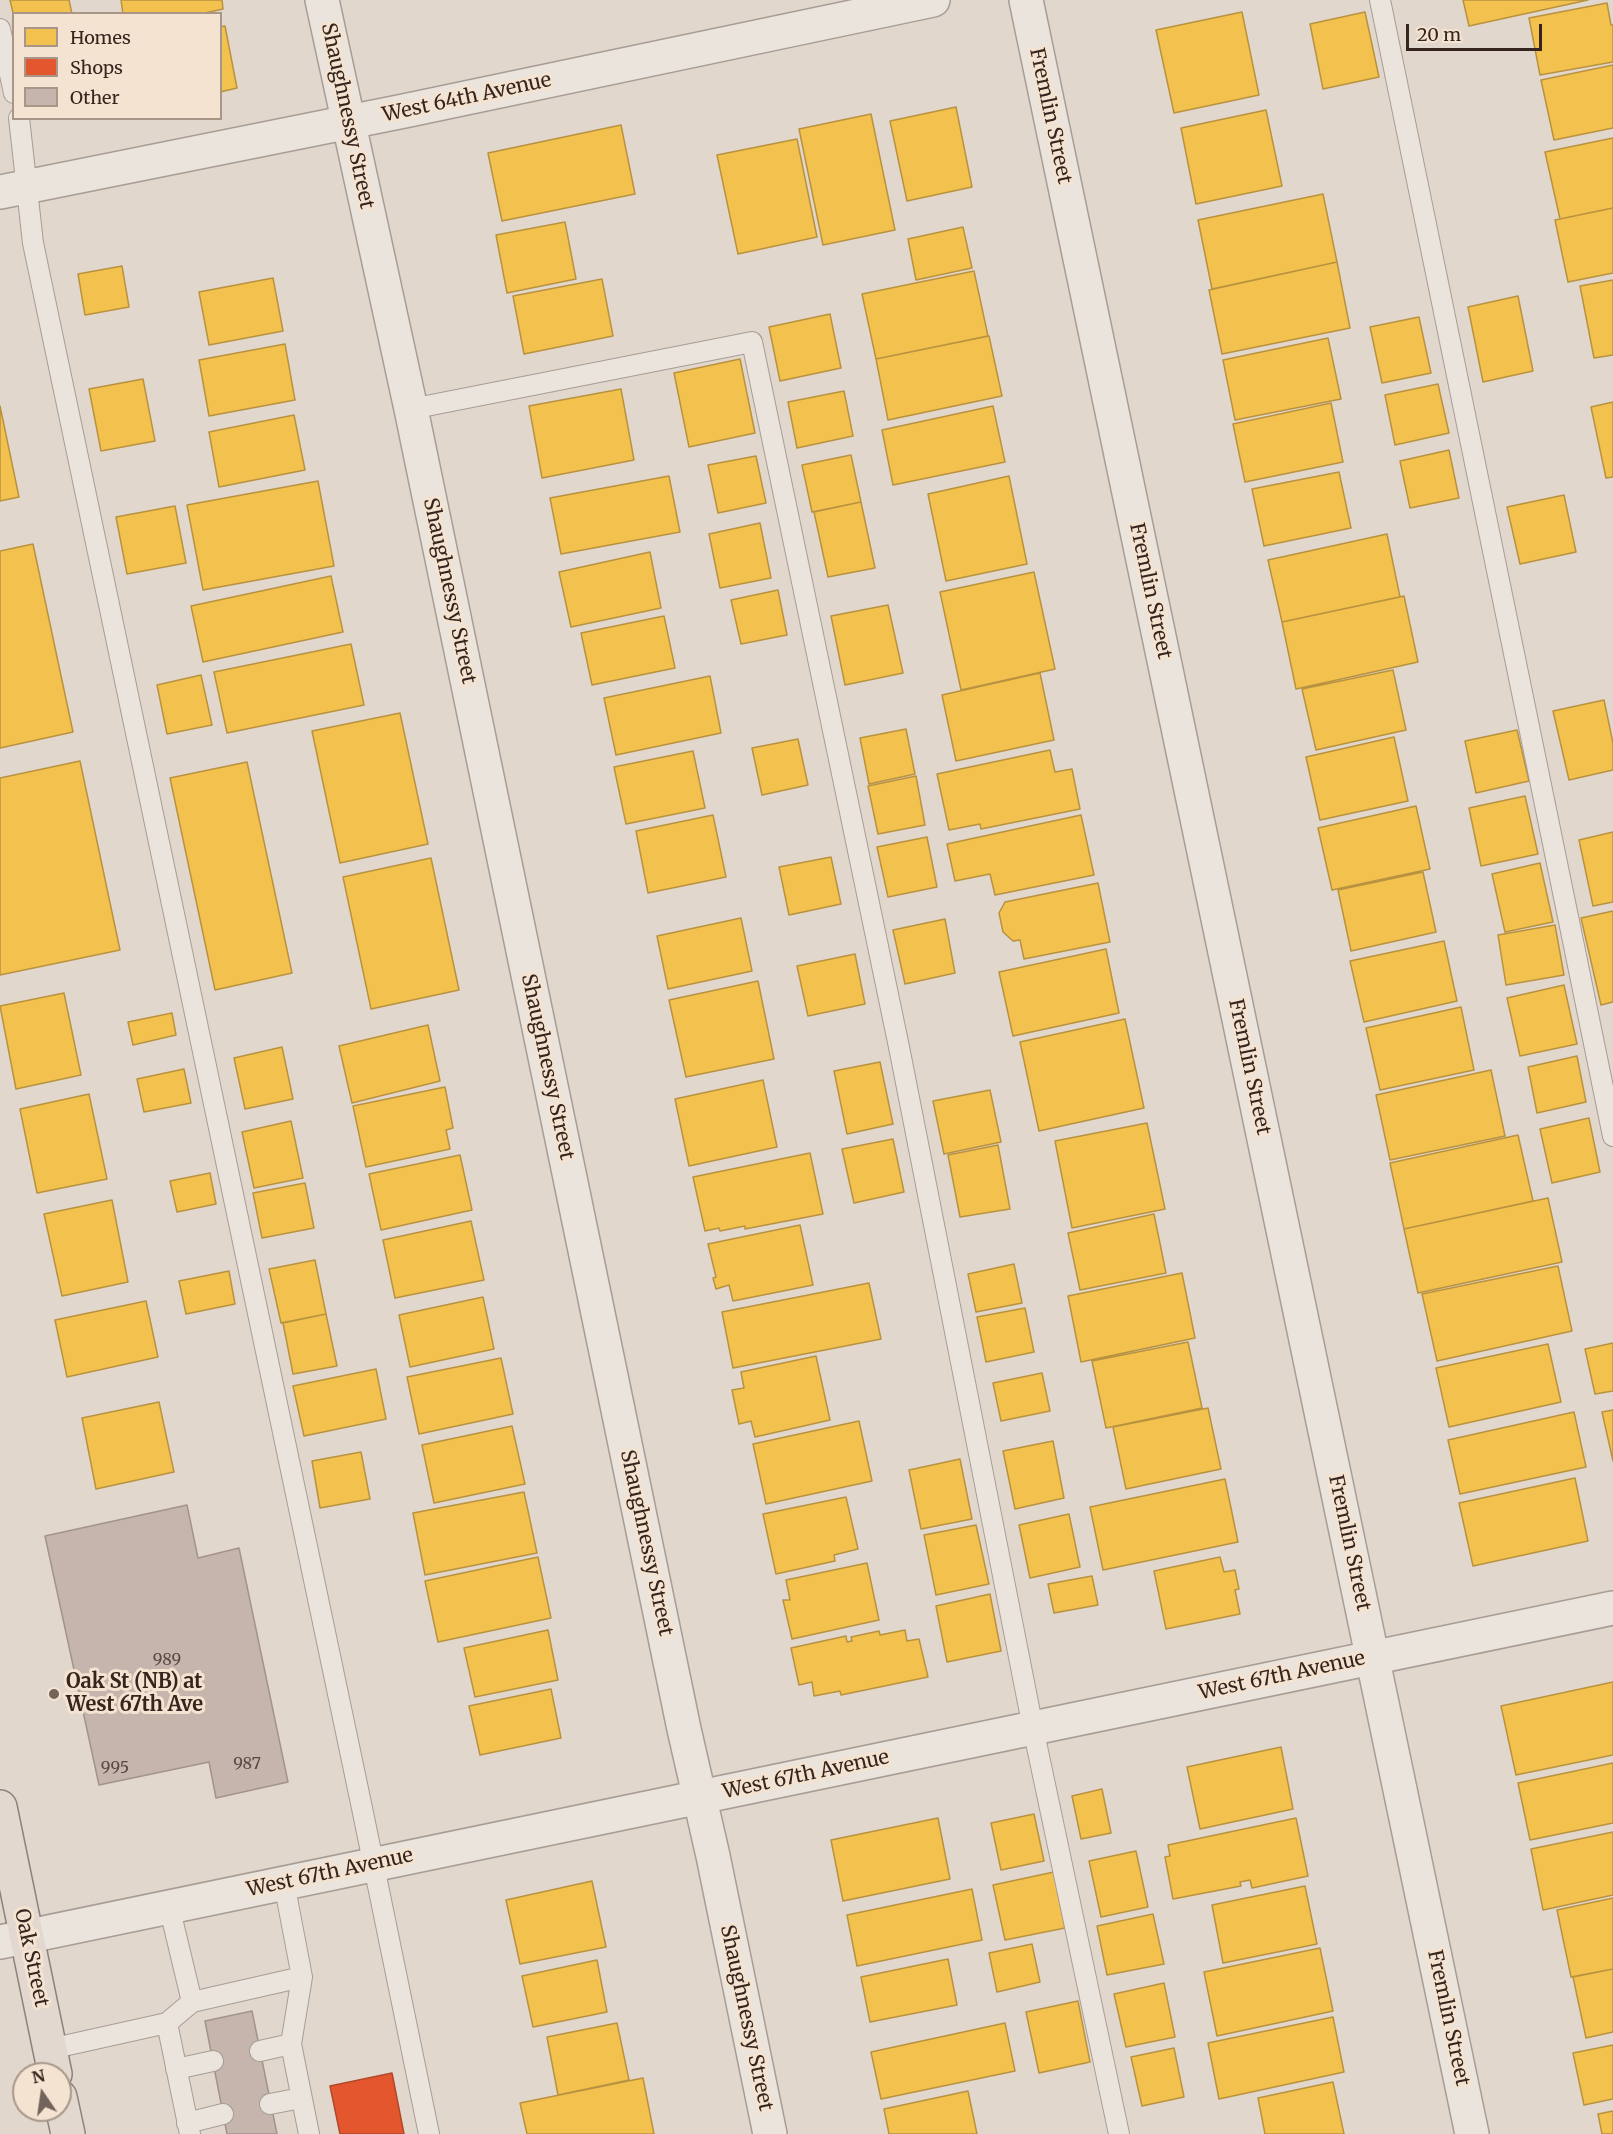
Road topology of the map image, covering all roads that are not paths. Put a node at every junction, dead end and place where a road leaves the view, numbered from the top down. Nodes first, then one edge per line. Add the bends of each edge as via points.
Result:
1 (322, 0) edge
2 (933, 0) edge
3 (1026, 0) edge
4 (1380, 0) edge
5 (0, 29) edge
6 (12, 84) edge
7 (19, 120) edge
8 (348, 122) junction
9 (13, 189) edge
10 (411, 409) junction
11 (1613, 1136) edge
12 (1613, 1608) edge
13 (1372, 1658) junction
14 (1033, 1728) junction
15 (700, 1797) junction
16 (0, 1807) edge
17 (374, 1864) junction
18 (285, 1883) junction
19 (169, 1906) junction
20 (13, 1939) edge
21 (302, 1977) junction
22 (192, 2002) junction
23 (167, 2023) junction
24 (291, 2044) junction
25 (260, 2051) dead end
26 (53, 2061) edge
27 (213, 2061) dead end
28 (176, 2069) junction
29 (301, 2098) junction
30 (270, 2104) dead end
31 (224, 2114) dead end
32 (188, 2128) edge
33 (309, 2134) edge
34 (429, 2134) edge
35 (770, 2134) edge
36 (1119, 2134) edge
37 (1472, 2134) edge

1 - 8 street, Shaughnessy Street
2 - 8 street, West 64th Avenue
3 - 13 street, Fremlin Street
4 - 11 lane
5 - 6 lane
7 - 9 lane
8 - 9 street, West 64th Avenue
8 - 10 street, Shaughnessy Street
9 - 17 lane via 33,243
10 - 14 lane via 752,342 901,1059
10 - 15 street, Shaughnessy Street
12 - 13 street, West 67th Avenue
13 - 14 street, West 67th Avenue
13 - 37 street, Fremlin Street
14 - 15 street, West 67th Avenue
14 - 36 lane
15 - 17 street, West 67th Avenue
15 - 35 street, Shaughnessy Street
16 - 20 main road, Oak Street
17 - 18 street, West 67th Avenue
17 - 34 lane
18 - 19 street, West 67th Avenue
18 - 21 lane
19 - 20 street, West 67th Avenue
19 - 22 lane
20 - 26 main road, Oak Street
21 - 22 lane
21 - 24 lane
22 - 23 lane
23 - 26 lane
23 - 28 lane
24 - 25 lane
24 - 29 lane
27 - 28 lane
28 - 32 lane
29 - 30 lane
29 - 33 lane
31 - 32 lane

